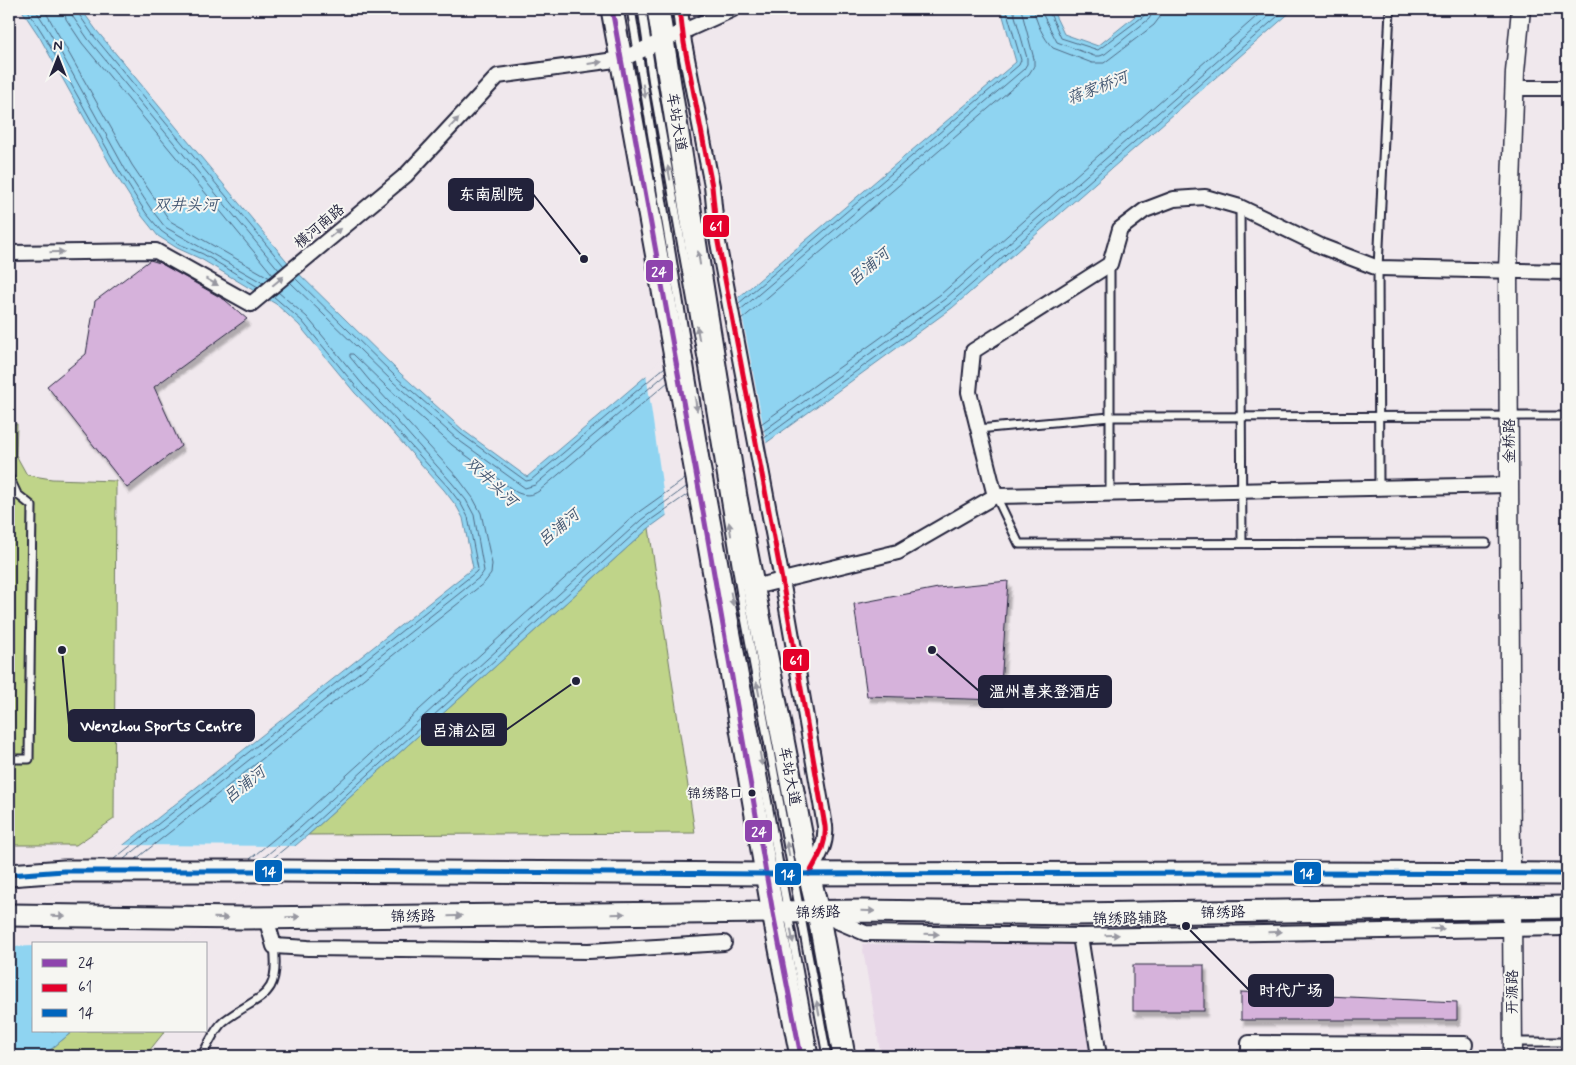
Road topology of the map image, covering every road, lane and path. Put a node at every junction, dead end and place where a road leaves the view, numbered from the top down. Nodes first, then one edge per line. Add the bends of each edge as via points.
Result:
1 (612, 9) edge
2 (631, 9) edge
3 (642, 9) edge
4 (658, 9) edge
5 (680, 9) edge
6 (733, 9) edge
7 (1390, 9) edge
8 (1522, 9) edge
9 (683, 31) junction
10 (643, 50) junction
11 (1514, 88) junction
12 (1567, 88) edge
13 (1240, 207) junction
14 (9, 253) edge
15 (1110, 264) junction
16 (1378, 268) junction
17 (1508, 271) junction
18 (1567, 272) edge
19 (1242, 416) junction
20 (1509, 416) junction
21 (1567, 416) edge
22 (1110, 417) junction
23 (1379, 417) junction
24 (978, 429) junction
25 (9, 477) edge
26 (1509, 485) junction
27 (1379, 488) junction
28 (1242, 491) junction
29 (1110, 493) junction
30 (996, 496) junction
31 (1242, 543) junction
32 (1486, 543) dead end
33 (782, 580) junction
34 (754, 587) junction
35 (9, 759) edge
36 (787, 874) junction
37 (1512, 874) junction
38 (1567, 874) edge
39 (9, 875) edge
40 (1567, 907) edge
41 (795, 913) junction
42 (9, 915) edge
43 (266, 918) junction
44 (1512, 918) junction
45 (1567, 928) edge
46 (1080, 936) junction
47 (724, 943) dead end
48 (274, 946) junction
49 (1567, 1042) edge
50 (1465, 1044) dead end
51 (1513, 1049) edge
52 (1374, 1050) edge
53 (203, 1056) edge
54 (801, 1056) edge
55 (814, 1056) edge
56 (827, 1056) edge
57 (844, 1056) edge
58 (1098, 1056) edge
59 (1249, 1056) edge

1 - 10 main road, 车站大道
2 - 10 lane
3 - 10 lane
4 - 10 main road, 车站大道
5 - 9 street
6 - 9 street, 横河南路
7 - 16 lane
8 - 11 street, 金桥路
9 - 10 street, 横河南路
9 - 33 street via 712,186 717,237
14 -> 10 street, 横河南路 via 156,251 252,304 406,175 498,76
34 -> 10 main road, 车站大道 via 736,496 696,234
36 -> 10 lane via 706,381
10 -> 36 lane via 706,465
10 - 36 main road, 车站大道 via 654,240 706,528
11 - 12 street
11 - 17 street, 金桥路
13 - 15 street via 1205,197 1174,199 1145,210 1120,229
13 - 16 street via 1323,247
13 - 19 lane
15 - 22 lane
15 - 24 street via 974,351 969,392
16 - 17 street
16 - 23 lane
17 - 18 street
17 - 20 street, 金桥路
19 - 22 lane
19 - 23 lane
19 - 28 lane
20 - 21 lane
20 - 23 lane
20 - 26 street, 金桥路
22 - 24 lane
22 - 29 lane
23 - 27 lane
24 - 30 street
25 - 35 lane via 17,494 32,506 29,759
26 - 27 street
26 - 37 street, 金桥路
27 - 28 street
28 - 29 street
28 - 31 lane
29 - 30 street
30 - 31 lane via 1019,544
30 - 33 street via 898,552
31 - 32 lane
33 - 34 street
33 - 36 street via 826,833 822,852
34 - 36 main road, 车站大道
36 - 37 main road
36 - 39 main road via 64,871
36 - 41 main road, 车站大道
36 - 41 main road, 车站大道
37 - 38 main road
40 - 44 main road, 锦绣路
43 -> 41 main road, 锦绣路
41 -> 44 main road, 锦绣路
41 -> 46 street, 锦绣路辅路 via 865,933
41 - 54 main road, 车站大道
41 -> 55 lane
56 -> 41 lane
41 - 57 main road, 车站大道
42 -> 43 main road, 锦绣路
43 - 48 street
44 - 45 street, 锦绣路辅路
46 -> 44 street, 锦绣路辅路
44 - 51 street, 开源路
46 - 58 street
47 - 48 street via 589,951
48 - 53 lane via 277,966 272,986 251,1005 222,1022
49 - 51 lane
50 - 52 street
52 - 59 street via 1249,1043

